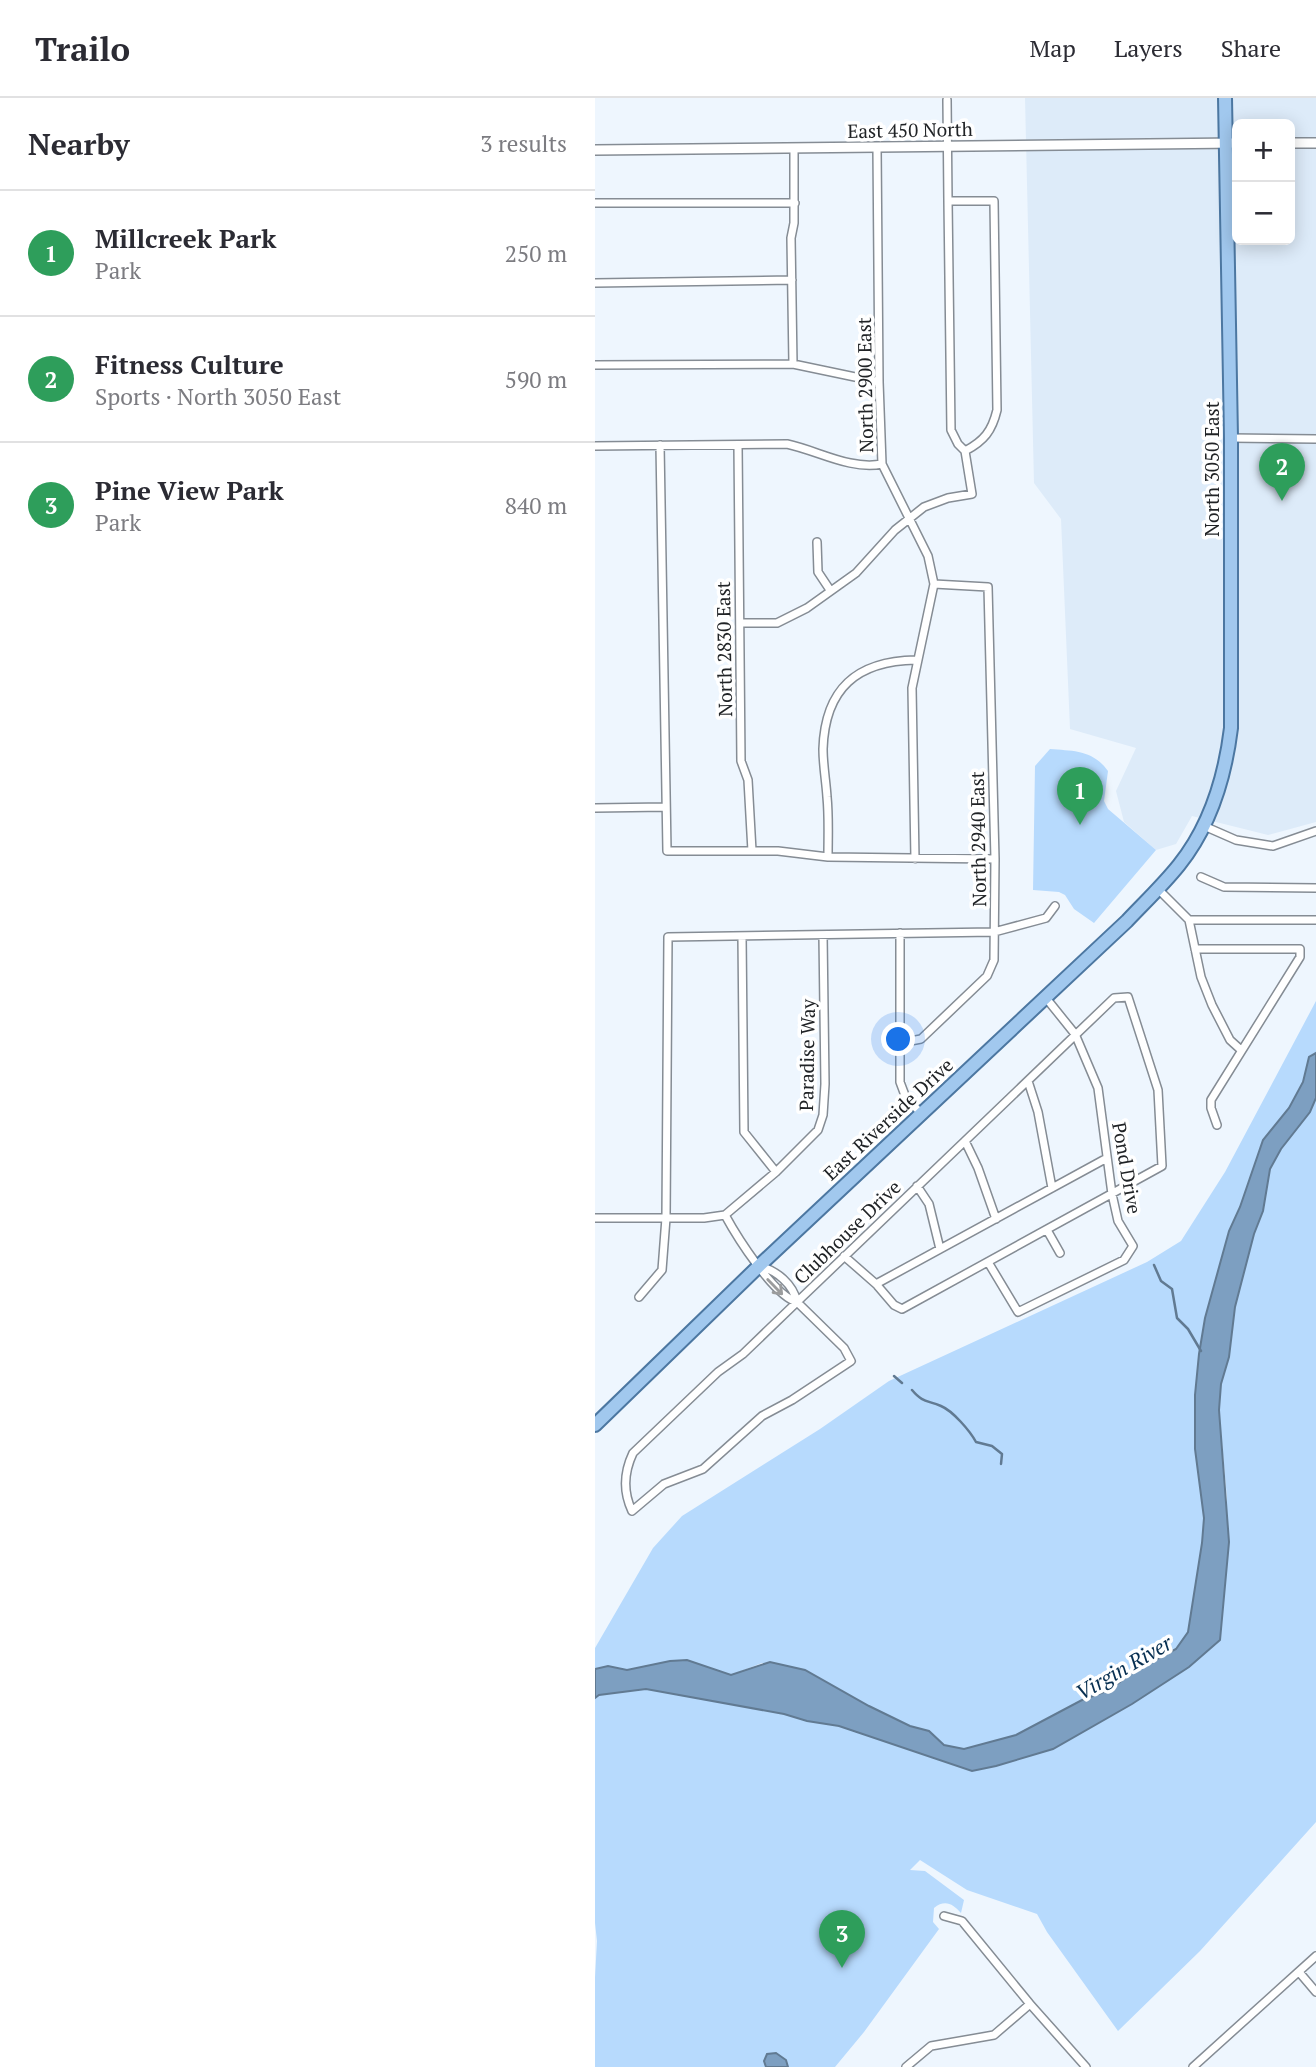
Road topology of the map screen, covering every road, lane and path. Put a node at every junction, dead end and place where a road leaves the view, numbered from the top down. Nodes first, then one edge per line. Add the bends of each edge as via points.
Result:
1 (1225, 98) edge
2 (947, 100) edge
3 (1232, 143) edge
4 (1295, 143) edge
5 (1316, 143) edge
6 (947, 147) junction
7 (877, 148) junction
8 (795, 149) junction
9 (595, 150) edge
10 (948, 201) junction
11 (595, 203) edge
12 (795, 203) junction
13 (792, 280) junction
14 (595, 284) edge
15 (793, 364) junction
16 (595, 365) edge
17 (879, 382) junction
18 (1231, 438) junction
19 (1316, 439) edge
20 (660, 445) junction
21 (738, 445) junction
22 (595, 446) edge
23 (965, 451) junction
24 (882, 464) junction
25 (910, 519) junction
26 (817, 542) dead end
27 (934, 584) junction
28 (830, 590) junction
29 (740, 623) junction
30 (916, 660) junction
31 (595, 807) edge
32 (666, 807) junction
33 (1201, 830) junction
34 (1316, 831) edge
35 (751, 851) junction
36 (828, 857) junction
37 (915, 859) junction
38 (995, 859) junction
39 (1201, 877) dead end
40 (1316, 888) edge
41 (1157, 889) junction
42 (1055, 906) dead end
43 (1189, 920) junction
44 (1316, 920) edge
45 (994, 932) junction
46 (900, 933) junction
47 (824, 935) junction
48 (742, 936) junction
49 (1195, 949) junction
50 (1046, 998) junction
51 (1076, 1034) junction
52 (900, 1043) junction
53 (1241, 1050) junction
54 (1028, 1081) junction
55 (922, 1114) junction
56 (1217, 1125) dead end
57 (965, 1141) junction
58 (1107, 1157) junction
59 (776, 1172) junction
60 (917, 1186) junction
61 (1052, 1188) junction
62 (1112, 1194) junction
63 (725, 1215) junction
64 (595, 1218) edge
65 (666, 1218) junction
66 (996, 1219) junction
67 (1047, 1230) junction
68 (940, 1249) junction
69 (1060, 1253) dead end
70 (844, 1256) junction
71 (988, 1262) junction
72 (760, 1265) junction
73 (877, 1284) junction
74 (639, 1297) dead end
75 (797, 1303) junction
76 (595, 1425) edge
77 (944, 1916) dead end
78 (1316, 1956) edge
79 (1299, 1972) junction
80 (1316, 1992) edge
81 (1030, 2004) junction
82 (906, 2067) edge
83 (1086, 2067) edge
84 (1193, 2067) edge

1 - 3 main road, North 3050 East
2 - 6 street
3 - 6 street, East 450 North
3 - 18 main road, North 3050 East
4 - 5 street
6 - 7 street, East 450 North
6 - 10 street
7 - 8 street, East 450 North
7 - 17 street, North 2900 East
8 - 9 street, East 450 North
8 - 12 street
10 - 23 street via 951,430
10 - 23 street via 994,201 996,410 987,435
11 - 12 street
12 - 13 street
13 - 14 street
13 - 15 street
15 - 16 street
15 - 17 street
17 - 24 street, North 2900 East
18 - 19 street
18 - 33 main road, North 3050 East via 1231,728 1217,797
20 - 21 street
20 - 22 street
20 - 32 street
21 - 24 street via 787,444 848,463
21 - 29 street, North 2830 East
23 - 25 street via 972,494 925,507
24 - 25 street, North 2900 East
25 - 27 street, North 2900 East via 928,556
25 - 28 street via 856,573
26 - 28 street via 818,572
27 - 30 street, North 2900 East
27 - 38 street, North 2940 East via 988,587
28 - 29 street via 807,608 777,622
29 - 35 street, North 2830 East via 741,761 748,780
30 - 36 street via 894,660 867,669 840,691 830,710 823,752
30 - 37 street, North 2900 East via 912,688
31 - 32 street
32 - 35 street via 667,851
33 - 34 street via 1273,846
33 - 41 main road, East Riverside Drive
35 - 36 street
36 - 37 street
37 - 38 street
38 - 45 street, North 2940 East
39 - 40 street via 1224,887
41 - 43 street
41 - 50 main road, East Riverside Drive
42 - 45 street via 1046,918
43 - 44 street
43 - 49 street
45 - 46 street
45 - 52 street, North 2940 East via 994,960 987,976 921,1039
46 - 47 street
46 - 52 street
47 - 48 street
47 - 59 street, Paradise Way via 823,1115 818,1130
48 - 59 street via 744,1132
48 - 65 street via 668,937
49 - 53 street via 1212,1005 1230,1040
49 - 53 street via 1300,949 1300,957
50 - 51 street, Pond Drive
50 - 55 main road, East Riverside Drive
51 - 54 street, Clubhouse Drive
51 - 58 street, Pond Drive via 1098,1087
51 - 62 street, Clubhouse Drive via 1114,998 1128,997 1158,1090 1162,1166
52 - 55 street via 901,1082 907,1098
53 - 56 street via 1212,1100
54 - 57 street, Clubhouse Drive
54 - 61 street
55 - 72 main road, East Riverside Drive
57 - 60 street, Clubhouse Drive
57 - 66 street
58 - 61 street
58 - 62 street, Pond Drive
59 - 63 street, Paradise Way
60 - 68 street via 929,1204
60 - 70 street, Clubhouse Drive
61 - 66 street
62 - 67 street
62 - 71 street, Pond Drive via 1118,1221 1133,1246 1124,1260 1018,1312
63 - 65 street
63 - 72 street
64 - 65 street
65 - 74 street via 662,1270
66 - 68 street
67 - 69 street
67 - 71 street
68 - 73 street
70 - 73 street
70 - 75 street, Clubhouse Drive
71 - 73 street via 902,1309 894,1306
72 - 75 street via 765,1277
72 - 76 main road, East Riverside Drive
75 - 75 street, Clubhouse Drive via 633,1453 626,1467 626,1499 632,1511 664,1484 703,1469 762,1416 851,1361 844,1348
77 - 81 street via 962,1921
78 - 79 street
79 - 80 street
79 - 84 street
81 - 82 street via 994,2035 932,2046
81 - 83 street

